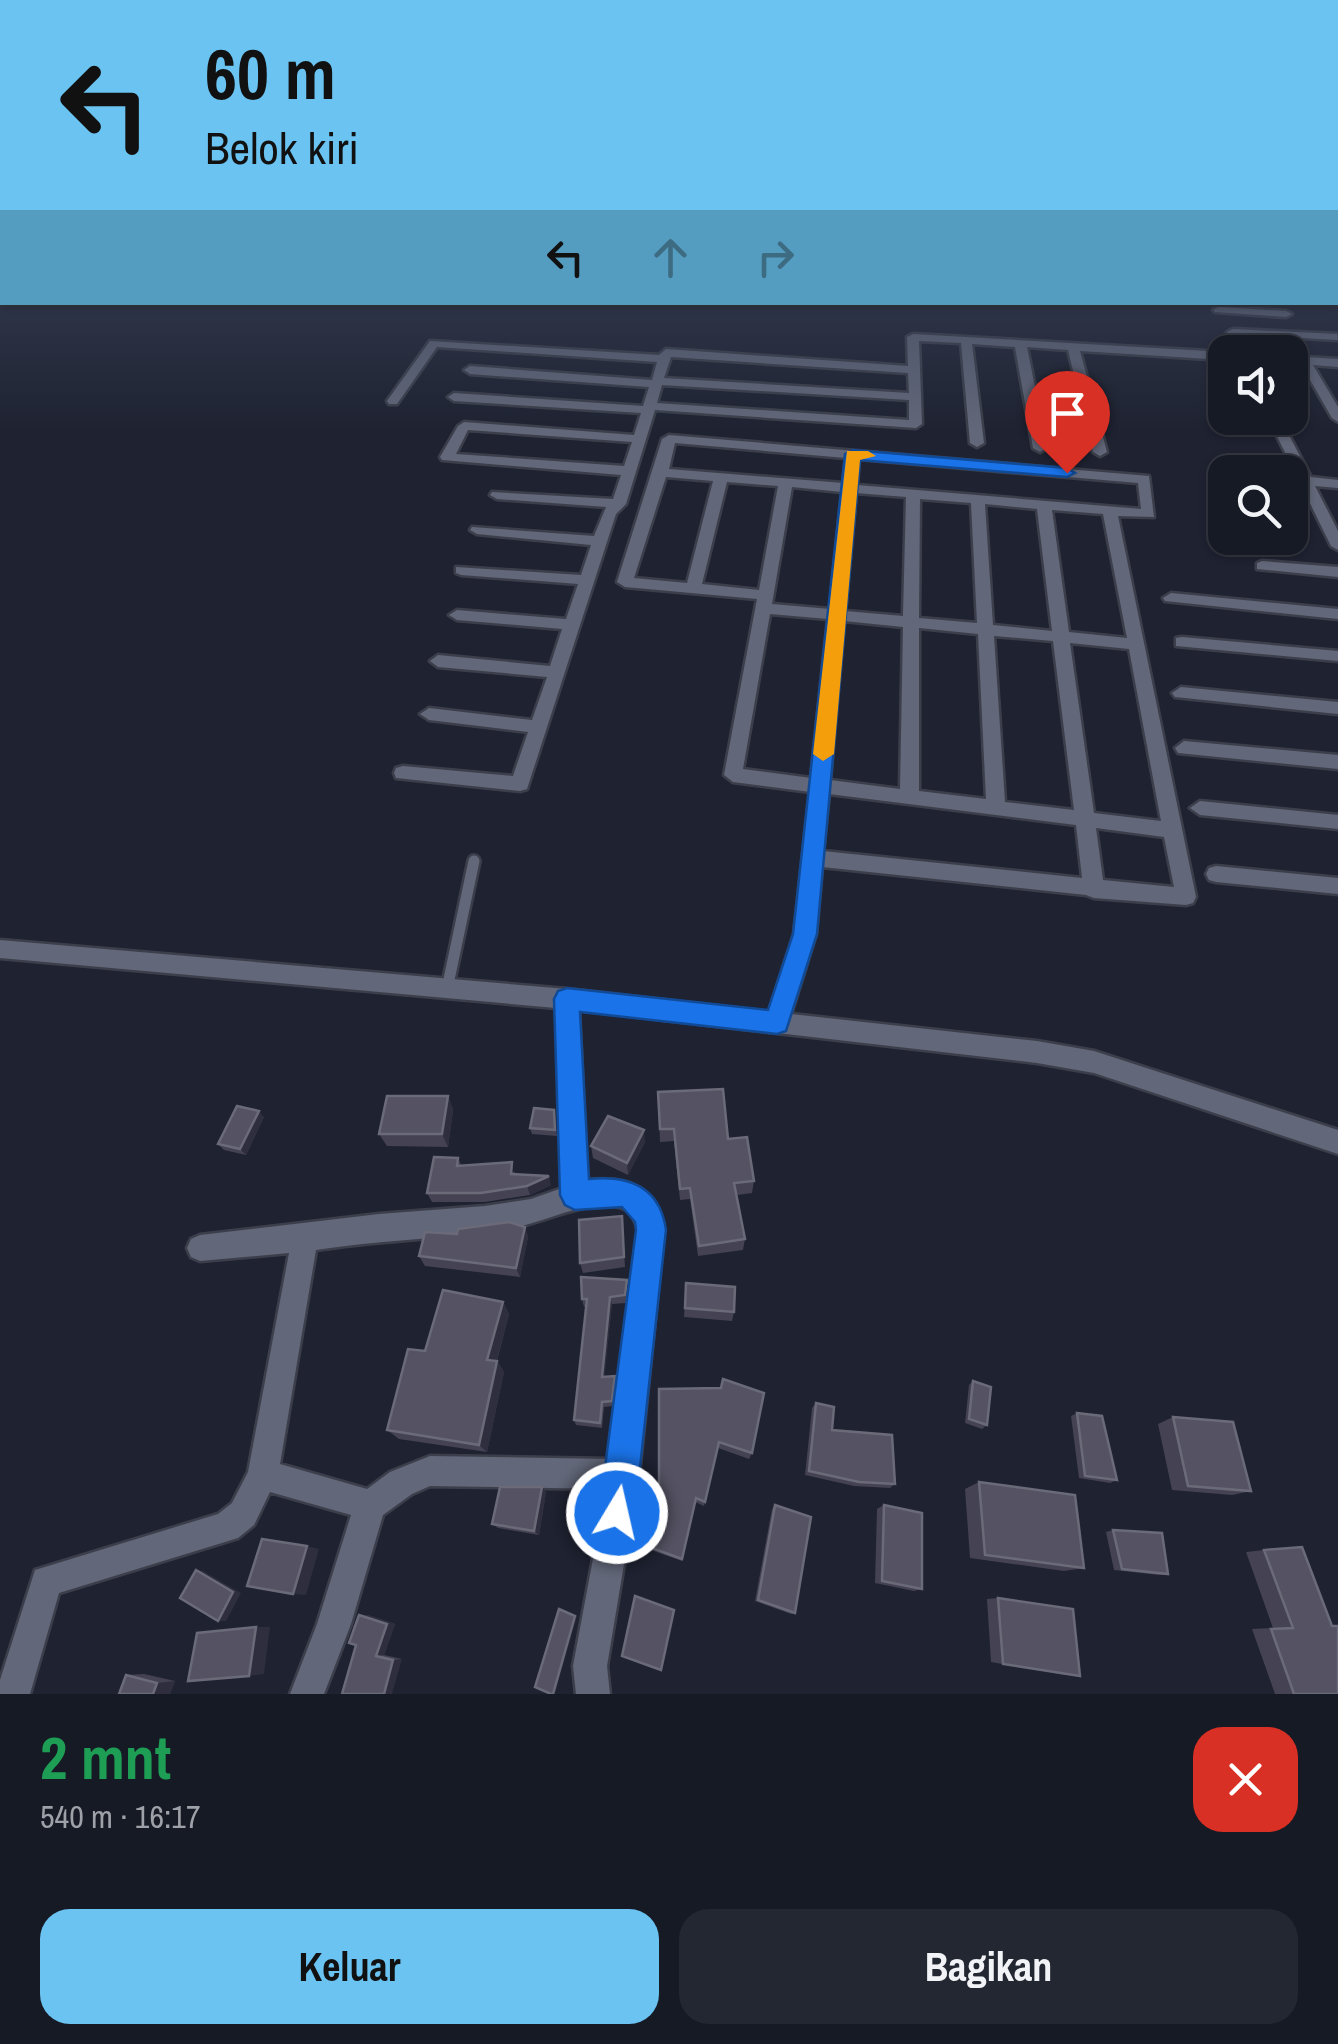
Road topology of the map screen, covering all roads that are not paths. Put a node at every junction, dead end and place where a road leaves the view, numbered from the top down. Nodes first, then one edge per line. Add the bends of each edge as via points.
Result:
1 (1217, 306) edge
2 (1286, 314) dead end
3 (1338, 337) edge
4 (966, 340) junction
5 (1020, 344) junction
6 (484, 346) junction
7 (1073, 346) junction
8 (1208, 355) edge
9 (664, 358) junction
10 (1308, 361) edge
11 (1338, 363) edge
12 (1308, 366) edge
13 (470, 370) junction
14 (914, 370) junction
15 (657, 382) junction
16 (915, 397) junction
17 (393, 401) dead end
18 (649, 408) junction
19 (1338, 418) edge
20 (639, 439) junction
21 (977, 443) dead end
22 (1040, 448) dead end
23 (1100, 452) dead end
24 (853, 454) junction
25 (629, 471) junction
26 (661, 472) junction
27 (722, 477) junction
28 (1308, 481) edge
29 (786, 483) junction
30 (1308, 484) edge
31 (1338, 484) edge
32 (850, 488) junction
33 (497, 494) dead end
34 (913, 494) junction
35 (978, 500) junction
36 (619, 504) junction
37 (1044, 505) junction
38 (1110, 511) junction
39 (1331, 517) edge
40 (477, 530) dead end
41 (600, 540) junction
42 (1338, 546) edge
43 (1262, 566) dead end
44 (461, 570) dead end
45 (1338, 572) edge
46 (587, 580) junction
47 (693, 589) junction
48 (1171, 598) dead end
49 (764, 602) junction
50 (1338, 614) edge
51 (457, 615) dead end
52 (837, 615) junction
53 (911, 623) junction
54 (572, 625) junction
55 (986, 630) junction
56 (1061, 638) junction
57 (1182, 642) dead end
58 (1136, 644) junction
59 (1338, 656) edge
60 (438, 661) dead end
61 (556, 672) junction
62 (1181, 693) dead end
63 (1338, 708) edge
64 (429, 714) dead end
65 (538, 726) junction
66 (1184, 748) dead end
67 (1338, 762) edge
68 (403, 773) dead end
69 (820, 786) junction
70 (909, 797) junction
71 (996, 808) junction
72 (1200, 808) dead end
73 (1085, 819) junction
74 (1338, 822) edge
75 (1172, 830) junction
76 (813, 858) junction
77 (474, 861) dead end
78 (1216, 874) dead end
79 (1338, 886) edge
80 (1094, 890) junction
81 (0, 950) edge
82 (447, 990) junction
83 (568, 1021) junction
84 (777, 1022) junction
85 (1338, 1142) edge
86 (575, 1195) junction
87 (305, 1238) junction
88 (200, 1248) dead end
89 (262, 1474) junction
90 (624, 1474) junction
91 (370, 1504) junction
92 (13, 1694) edge
93 (306, 1694) edge
94 (593, 1694) edge

1 - 2 street
1 - 3 street via 1235,337
4 - 5 street
4 - 14 street via 913,336
4 - 21 street
5 - 7 street
5 - 22 street
6 - 9 street
6 - 13 street
6 - 17 street via 434,343
7 - 8 street
7 - 23 street
9 - 14 street via 666,353
9 - 15 street
10 - 11 street
12 - 19 street
13 - 15 street
13 - 18 street via 452,401
14 - 16 street
15 - 16 street
15 - 18 street
16 - 18 street via 916,424
18 - 20 street
20 - 25 street
20 - 25 street via 464,426 447,457
24 - 26 street via 669,439
24 - 32 street
24 - 38 street via 1144,480 1149,514
25 - 36 street
26 - 27 street
26 - 47 street via 625,582
27 - 29 street
27 - 47 street
28 - 31 street
29 - 32 street
29 - 49 street
30 - 39 street
32 - 34 street
32 - 52 street
33 - 36 street
34 - 35 street
34 - 53 street
35 - 37 street
35 - 55 street
36 - 41 street via 609,512
37 - 38 street
37 - 56 street
38 - 58 street
39 - 42 street
40 - 41 street
41 - 46 street
43 - 45 street
44 - 46 street
46 - 54 street
47 - 49 street
48 - 50 street
49 - 52 street
49 - 69 street via 734,774
51 - 54 street
52 - 53 street
52 - 69 street
53 - 55 street
53 - 70 street
54 - 61 street
55 - 56 street
55 - 71 street
56 - 58 street
56 - 73 street
57 - 59 street
58 - 75 street
60 - 61 street
61 - 65 street
62 - 63 street
64 - 65 street
65 - 68 street via 520,784
66 - 67 street
69 - 70 street
69 - 76 street
70 - 71 street
71 - 73 street
72 - 74 street
73 - 75 street
73 - 80 street
75 - 80 street via 1186,898
76 - 80 street
76 - 84 street via 805,934
77 - 82 lane
78 - 79 street
81 - 82 street
82 - 83 street
83 - 84 street
83 - 86 street
84 - 85 street via 1094,1062
86 - 87 street via 504,1218
86 - 90 street via 616,1190 631,1195 649,1215
87 - 88 street
87 - 89 street
89 - 91 street
89 - 92 street via 243,1514 227,1527 46,1580
90 - 91 street via 430,1470
90 - 94 street via 590,1666
91 - 93 street

